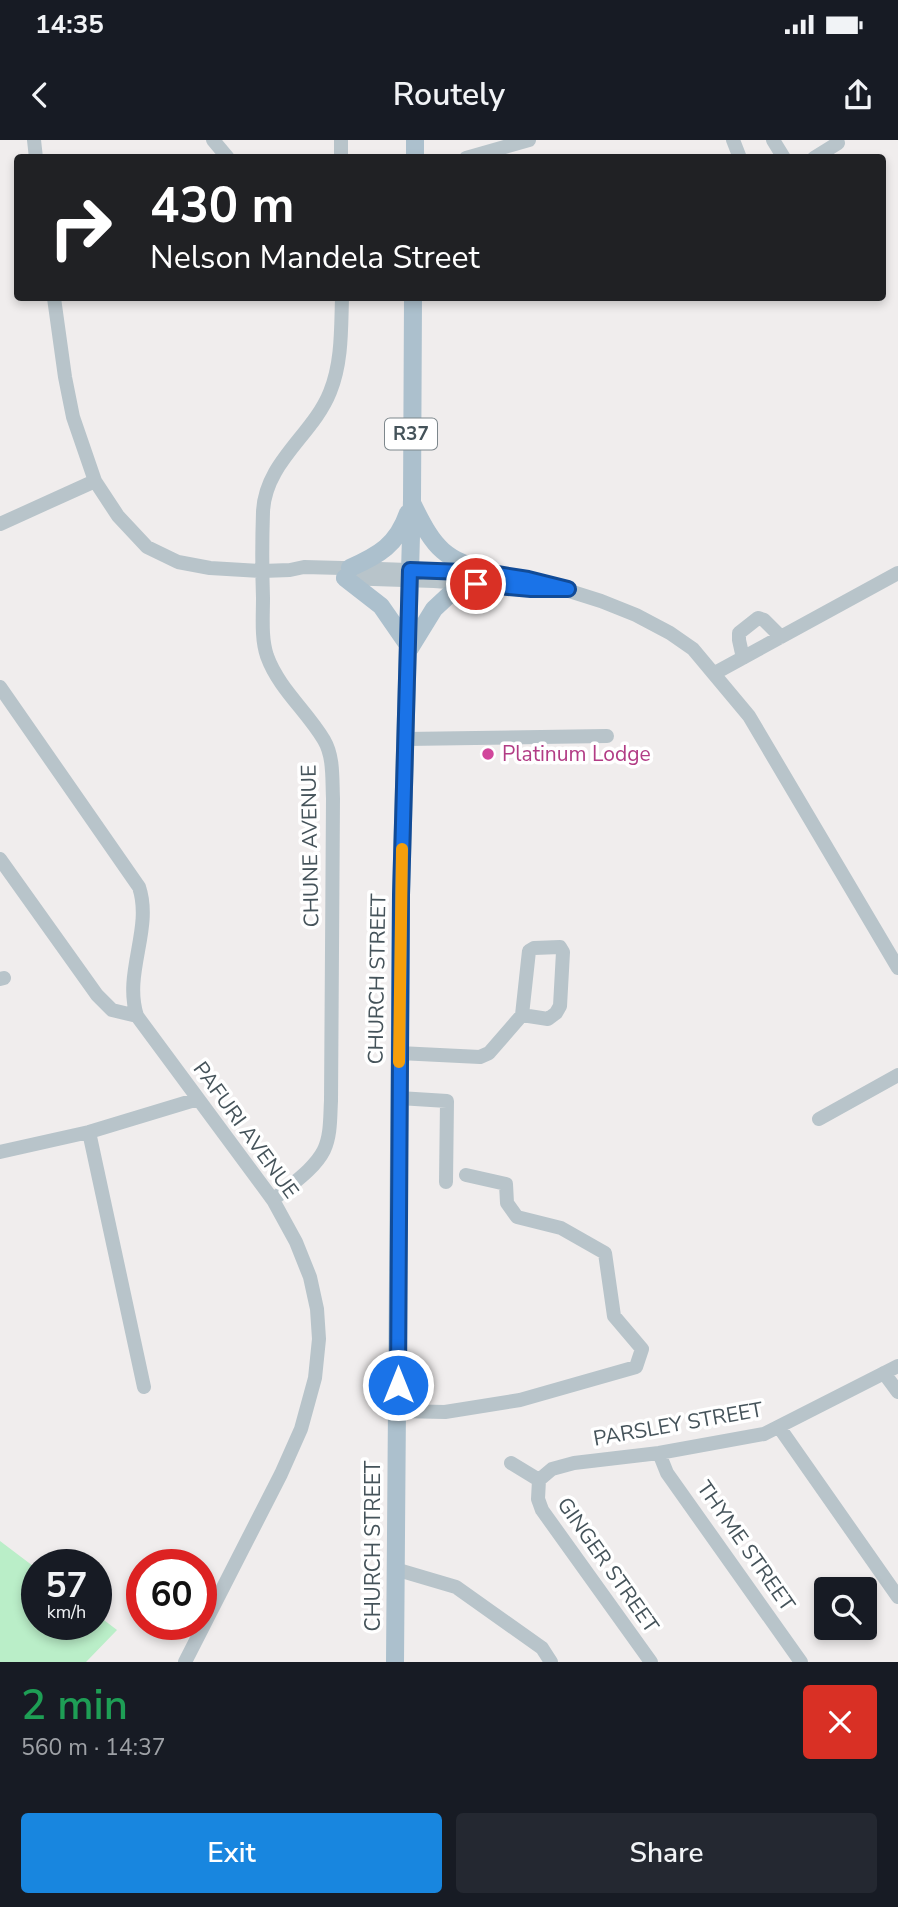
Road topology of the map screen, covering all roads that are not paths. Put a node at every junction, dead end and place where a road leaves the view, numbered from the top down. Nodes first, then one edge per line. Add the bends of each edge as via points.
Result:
1 (213, 140) edge
2 (529, 140) edge
3 (838, 143) dead end
4 (225, 154) edge
5 (480, 154) edge
6 (820, 154) edge
7 (54, 301) edge
8 (342, 301) edge
9 (413, 301) edge
10 (95, 481) junction
11 (412, 501) junction
12 (0, 524) edge
13 (262, 571) junction
14 (347, 573) junction
15 (898, 573) edge
16 (410, 575) junction
17 (490, 579) junction
18 (781, 637) junction
19 (409, 648) junction
20 (743, 658) junction
21 (715, 673) junction
22 (0, 687) edge
23 (607, 736) dead end
24 (406, 739) junction
25 (0, 859) edge
26 (898, 968) edge
27 (522, 1015) junction
28 (137, 1016) junction
29 (399, 1053) junction
30 (898, 1075) edge
31 (399, 1098) junction
32 (198, 1099) junction
33 (819, 1119) dead end
34 (89, 1132) junction
35 (0, 1152) edge
36 (466, 1175) dead end
37 (446, 1182) dead end
38 (273, 1200) junction
39 (898, 1366) edge
40 (884, 1373) junction
41 (144, 1387) dead end
42 (898, 1392) edge
43 (398, 1411) junction
44 (779, 1427) junction
45 (659, 1453) junction
46 (511, 1463) dead end
47 (539, 1480) junction
48 (395, 1569) junction
49 (898, 1597) edge
50 (185, 1662) edge
51 (395, 1662) edge
52 (551, 1662) edge
53 (651, 1662) edge
54 (801, 1662) edge

1 - 4 street
2 - 5 street
3 - 6 street
7 - 10 street via 73,417
8 - 13 street, CHUNE AVENUE via 339,365 330,395 286,454 263,508
9 - 11 main road, CHURCH STREET / R37
10 - 12 street
10 - 13 street via 118,516 147,547 163,556 191,566
11 - 14 main road via 394,540
11 - 16 main road, CHURCH STREET / R37
11 - 17 main road via 425,529 445,555
13 - 14 street via 304,567
13 - 38 street, CHUNE AVENUE via 267,656 325,741 333,798 329,1133 317,1161
14 - 16 street
14 - 19 main road via 382,606
15 - 18 street
16 - 17 street
16 - 19 main road, CHURCH STREET / R37
17 - 19 main road via 449,596 434,609
17 - 21 street via 528,579 636,615 693,649
18 - 20 street
18 - 20 street via 758,618 739,633
19 - 24 main road, CHURCH STREET / R37
20 - 21 street
21 - 26 street via 749,716
22 - 28 street via 139,887 144,910 133,985
23 - 24 street
24 - 29 main road, CHURCH STREET / R37
25 - 28 street via 97,995 112,1010
27 - 27 street via 529,951 561,947 556,1013 548,1018
27 - 29 street via 484,1056
28 - 32 street, PAFURI AVENUE
29 - 31 main road, CHURCH STREET / R37
30 - 33 street
31 - 37 street via 447,1101
31 - 43 main road, CHURCH STREET / R37
32 - 34 street
32 - 38 street, PAFURI AVENUE
34 - 35 street
34 - 41 street
36 - 43 street via 506,1184 508,1203 517,1217 561,1228 605,1253 614,1315 642,1349 636,1367 520,1400 445,1412
38 - 50 street, PAFURI AVENUE via 310,1277 319,1339 315,1378 301,1429 281,1474
39 - 40 street, PARSLEY STREET
40 - 42 street
40 - 44 street, PARSLEY STREET
43 - 48 main road, CHURCH STREET / R37
44 - 45 street, PARSLEY STREET via 751,1437
44 - 49 street
45 - 47 street, PARSLEY STREET via 574,1463 552,1469
45 - 54 street, THYME STREET via 667,1473
46 - 47 street, GINGER STREET
47 - 53 street, GINGER STREET via 542,1510
48 - 51 main road, CHURCH STREET / R37
48 - 52 street via 456,1587 542,1647

